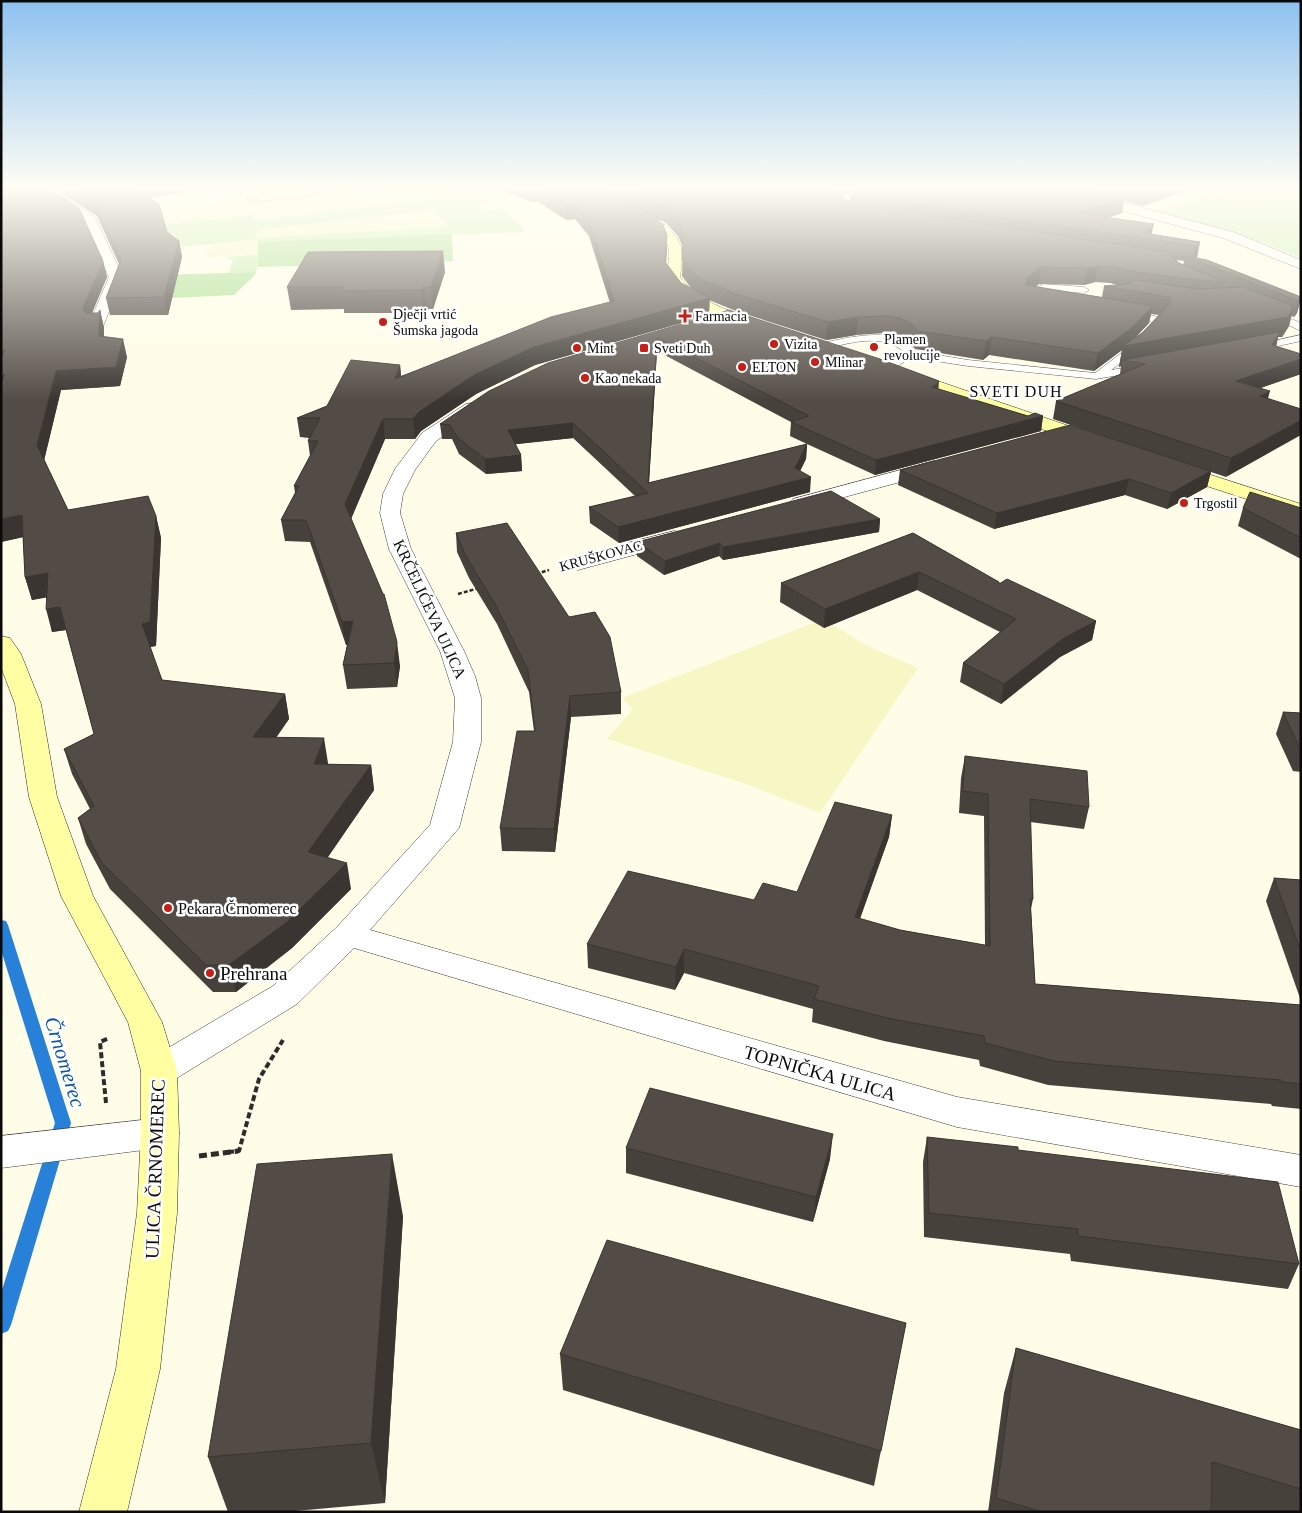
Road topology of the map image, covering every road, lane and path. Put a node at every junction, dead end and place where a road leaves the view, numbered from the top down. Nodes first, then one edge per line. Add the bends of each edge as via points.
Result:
1 (108, 260) edge
2 (675, 260) edge
3 (1288, 260) edge
4 (1301, 265) edge
5 (1095, 287) edge
6 (1084, 290) junction
7 (1093, 299) edge
8 (1046, 302) edge
9 (1256, 308) edge
10 (1112, 313) edge
11 (729, 316) junction
12 (696, 325) edge
13 (96, 326) edge
14 (1301, 328) edge
15 (769, 329) edge
16 (1301, 338) edge
17 (805, 340) edge
18 (824, 346) junction
19 (1245, 350) edge
20 (907, 353) junction
21 (1157, 366) edge
22 (885, 367) junction
23 (1096, 376) junction
24 (490, 396) edge
25 (1066, 432) junction
26 (1035, 440) edge
27 (1103, 445) edge
28 (950, 463) edge
29 (1159, 464) edge
30 (778, 509) edge
31 (1301, 511) edge
32 (693, 532) edge
33 (578, 562) joint
34 (531, 575) edge
35 (483, 587) edge
36 (454, 595) dead end
37 (1, 643) edge
38 (348, 935) junction
39 (278, 1036) dead end
40 (109, 1038) dead end
41 (159, 1070) junction
42 (107, 1109) dead end
43 (160, 1132) junction
44 (9, 1151) edge
45 (199, 1156) dead end
46 (1301, 1171) edge
47 (103, 1512) edge

1 - 13 street via 116,277
2 - 11 main road via 673,277 687,295
3 - 4 street
5 - 6 lane
6 - 7 lane via 1083,295
6 - 8 lane via 1043,287 1028,299
9 - 14 lane
10 - 23 lane via 1160,320 1132,350
11 - 12 street
11 - 15 main road
16 - 19 lane
17 - 18 main road
18 - 20 lane via 858,338 883,339 904,345 909,350
18 - 22 main road
20 - 22 lane
20 - 23 lane via 968,363
21 - 23 lane
22 - 25 main road
24 - 38 street, KRČELIĆEVA ULICA via 429,438 405,469 393,494 390,513 400,549 462,676 468,698 466,742 444,828
25 - 26 street
25 - 27 main road
28 - 30 street
29 - 31 main road
32 - 33 street, KRUŠKOVAC
33 - 34 path, KRUŠKOVAC
35 - 36 path
37 - 41 main road, ULICA ČRNOMEREC via 9,654 28,704 43,797 77,896 144,1022
38 - 41 street, KRČELIĆEVA ULICA via 285,995
38 - 46 street, TOPNIČKA ULICA via 957,1112
39 - 45 path via 284,1040 259,1079 239,1151
40 - 42 path via 100,1042
41 - 43 main road, ULICA ČRNOMEREC
43 - 44 street
43 - 47 main road, ULICA ČRNOMEREC via 157,1213 138,1369

